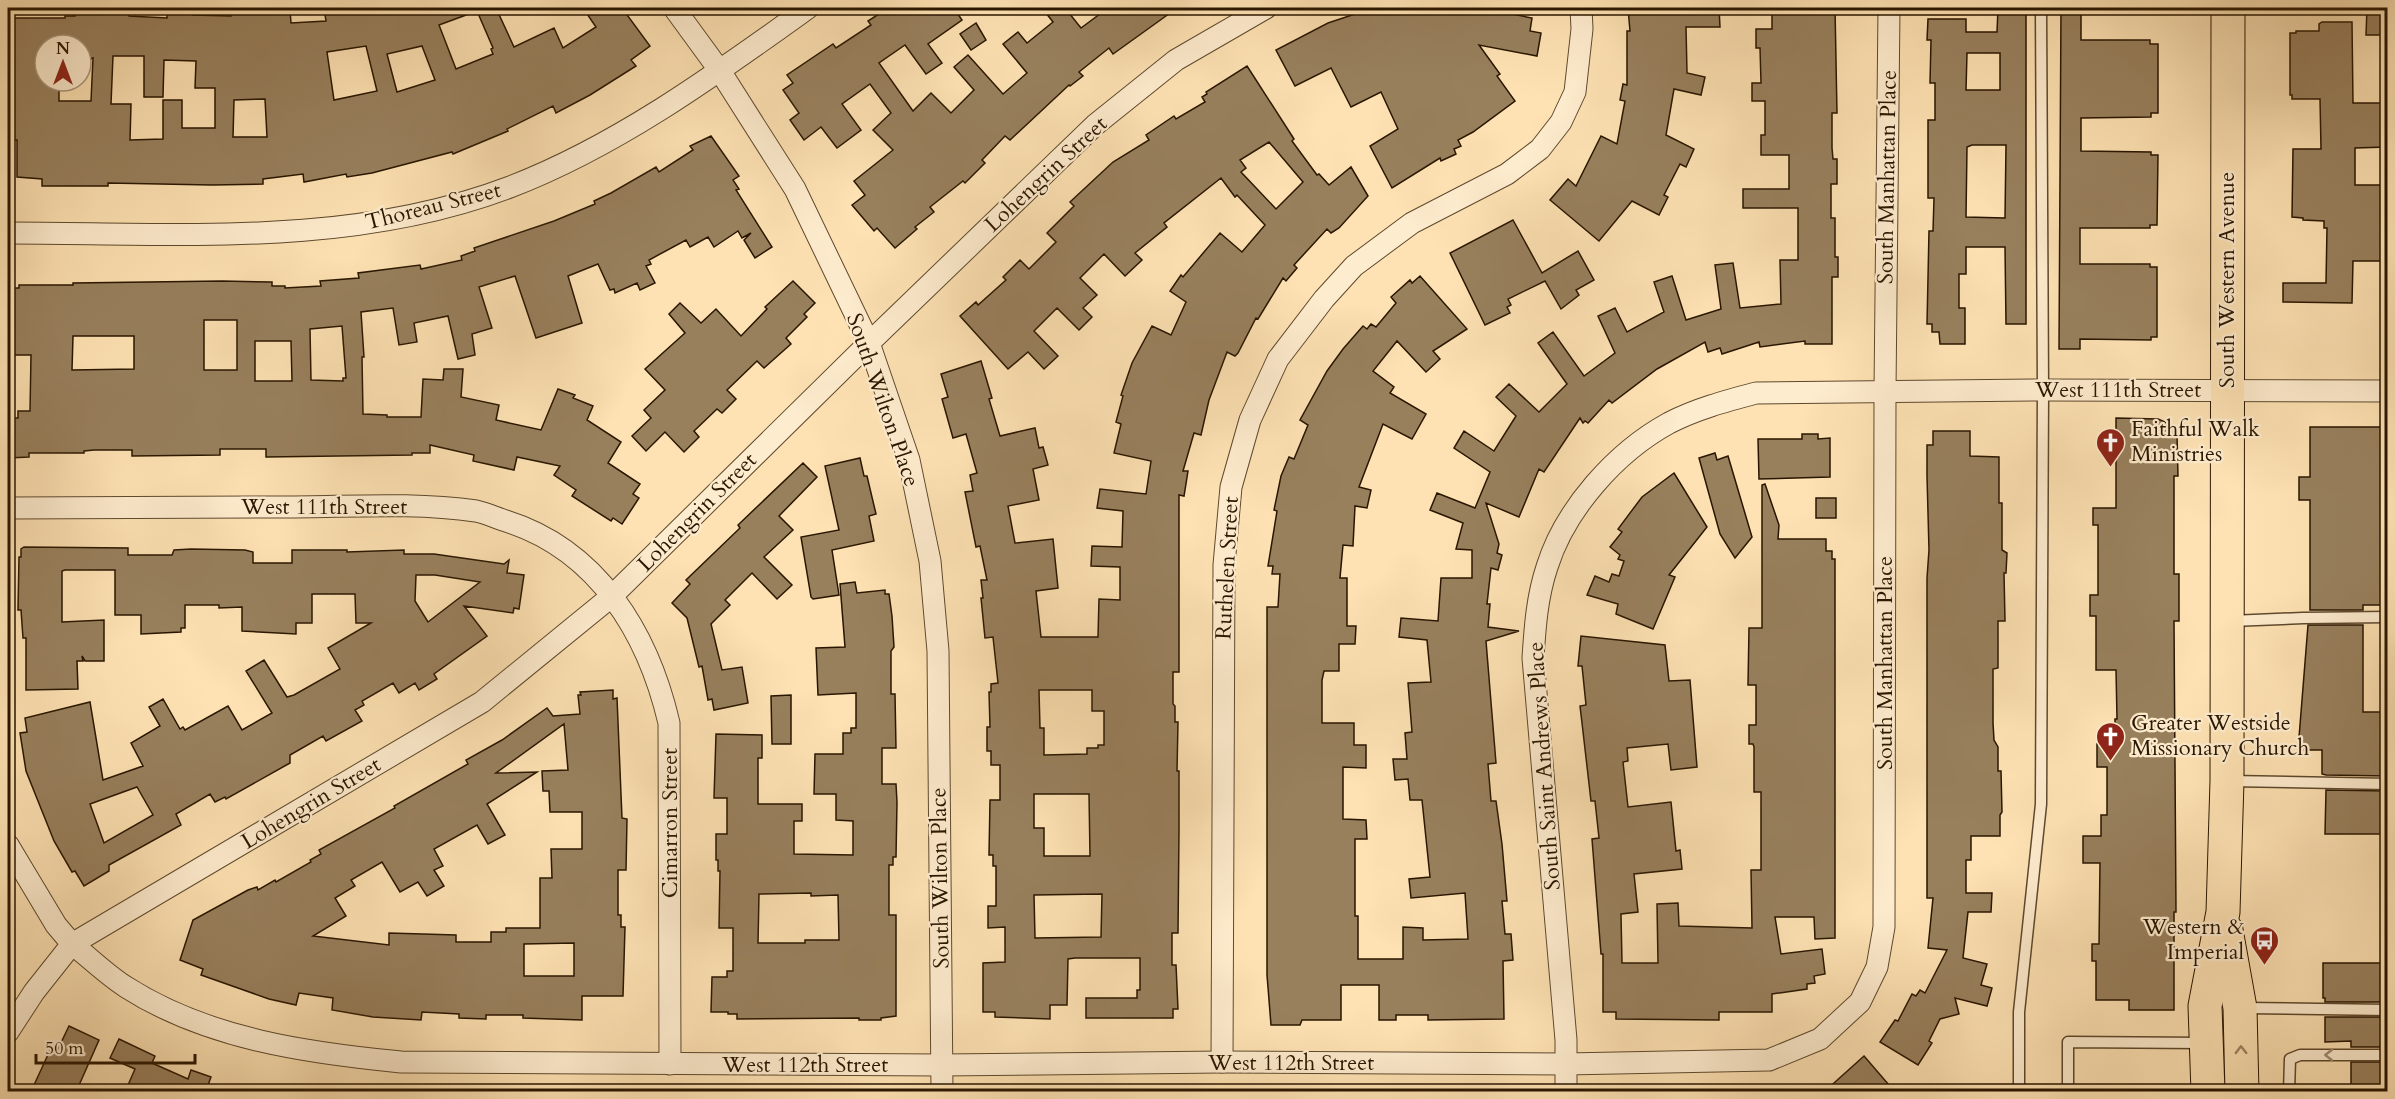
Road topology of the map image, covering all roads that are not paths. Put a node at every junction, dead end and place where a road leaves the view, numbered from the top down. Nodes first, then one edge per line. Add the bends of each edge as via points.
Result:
1 (674, 8) edge
2 (808, 8) edge
3 (1266, 8) edge
4 (1581, 8) edge
5 (1889, 8) edge
6 (2041, 8) edge
7 (2228, 8) edge
8 (720, 71) junction
9 (8, 233) edge
10 (868, 343) junction
11 (2043, 390) junction
12 (1885, 391) junction
13 (2227, 391) junction
14 (2388, 391) edge
15 (8, 508) edge
16 (612, 596) junction
17 (2388, 617) edge
18 (2227, 621) junction
19 (2227, 781) junction
20 (2388, 784) edge
21 (8, 845) edge
22 (2223, 912) junction
23 (72, 944) junction
24 (2241, 1008) junction
25 (2388, 1010) edge
26 (8, 1032) edge
27 (2206, 1043) junction
28 (2388, 1055) edge
29 (1222, 1062) junction
30 (670, 1064) junction
31 (1566, 1064) junction
32 (942, 1065) junction
33 (942, 1092) edge
34 (1566, 1092) edge
35 (2019, 1092) edge
36 (2068, 1092) edge
37 (2208, 1092) edge
38 (2242, 1092) edge
39 (2289, 1092) edge

1 - 8 street, South Wilton Place
2 - 8 street, Thoreau Street
3 - 10 street, Lohengrin Street via 1176,60 1095,125
4 - 29 street, Ruthelen Street via 1575,92 1561,122 1540,149 1507,174 1412,224 1354,266 1278,358 1250,420 1231,487 1224,565
5 - 12 street, South Manhattan Place
6 - 11 lane
7 - 13 main road, South Western Avenue
8 - 9 street, Thoreau Street via 597,147 510,187 414,215 284,233
8 - 10 street, South Wilton Place via 795,189
10 - 16 street, Lohengrin Street
10 - 32 street, South Wilton Place via 909,460 930,561 938,651
11 - 12 street, West 111th Street
11 - 13 street, West 111th Street
11 - 35 lane via 2041,804 2019,1012
12 - 31 street, South Saint Andrews Place via 1756,393 1714,404 1669,423 1626,453 1589,489 1547,566 1536,612 1533,658
12 - 31 street, South Manhattan Place via 1884,927 1877,967 1860,1002 1820,1039 1769,1060
13 - 14 street, West 111th Street
13 - 18 main road, South Western Avenue
15 - 16 street, West 111th Street via 409,506 477,512 527,527 576,556
16 - 23 street, Lohengrin Street via 482,702
16 - 30 street, Cimarron Street via 640,638 662,691 669,723
17 - 18 lane
18 - 19 main road, South Western Avenue
19 - 20 lane
19 - 22 main road, South Western Avenue
21 - 23 street, West 112th Street via 56,925
22 - 24 main road, South Western Avenue
22 - 27 main road, South Western Avenue via 2205,1006
23 - 26 street
23 - 30 street, West 112th Street via 126,987 183,1017 251,1038 326,1054 401,1062
24 - 25 lane
38 -> 24 main road, South Western Avenue
27 - 36 lane via 2068,1042
27 - 37 main road, South Western Avenue
28 -> 39 lane via 2300,1054 2290,1059
29 - 31 street, West 112th Street
29 - 32 street, West 112th Street
30 - 32 street, West 112th Street
31 - 34 street, South Saint Andrews Place
32 - 33 street, South Wilton Place

